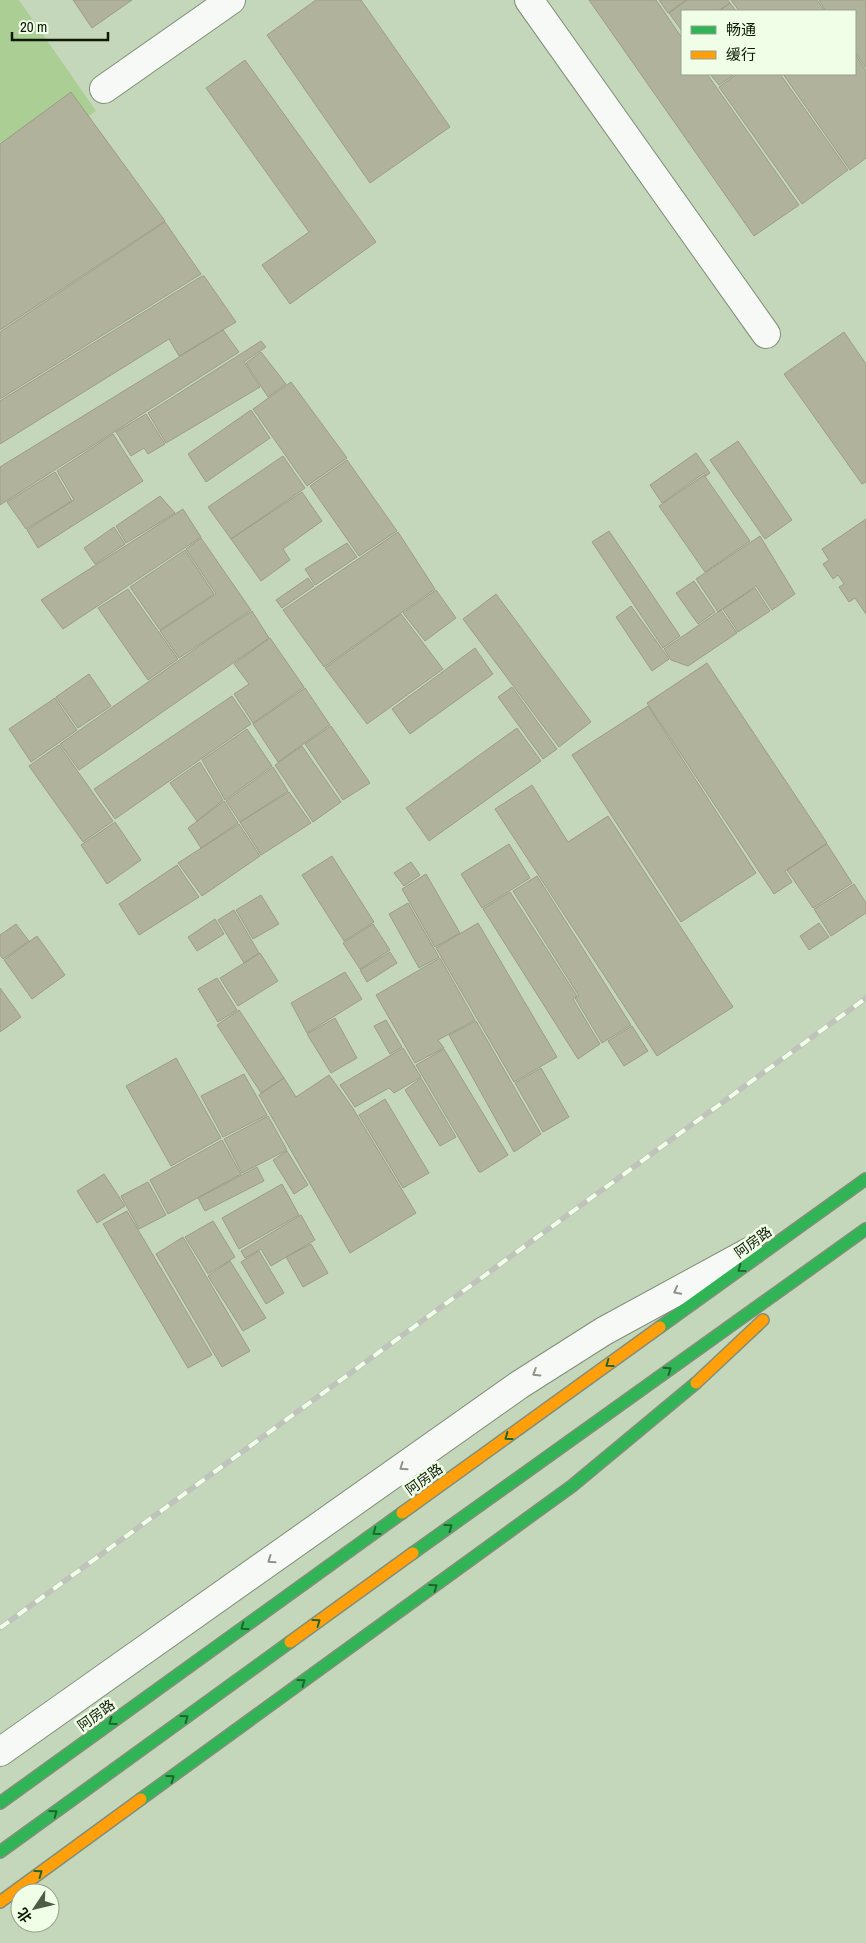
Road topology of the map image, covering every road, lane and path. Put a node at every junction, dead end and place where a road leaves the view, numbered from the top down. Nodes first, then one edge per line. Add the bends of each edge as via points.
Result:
1 (231, 0) edge
2 (530, 0) edge
3 (104, 89) dead end
4 (766, 334) dead end
5 (866, 1179) edge
6 (812, 1218) junction
7 (866, 1229) edge
8 (837, 1250) junction
9 (0, 1752) edge
10 (0, 1803) edge
11 (0, 1852) edge
12 (0, 1902) edge

1 - 3 street
2 - 4 street
5 - 6 main road, 阿房路
6 -> 9 street via 604,1330 519,1385
6 -> 10 main road, 阿房路
7 - 8 main road
11 -> 8 main road
12 -> 8 main road via 572,1486 682,1396

